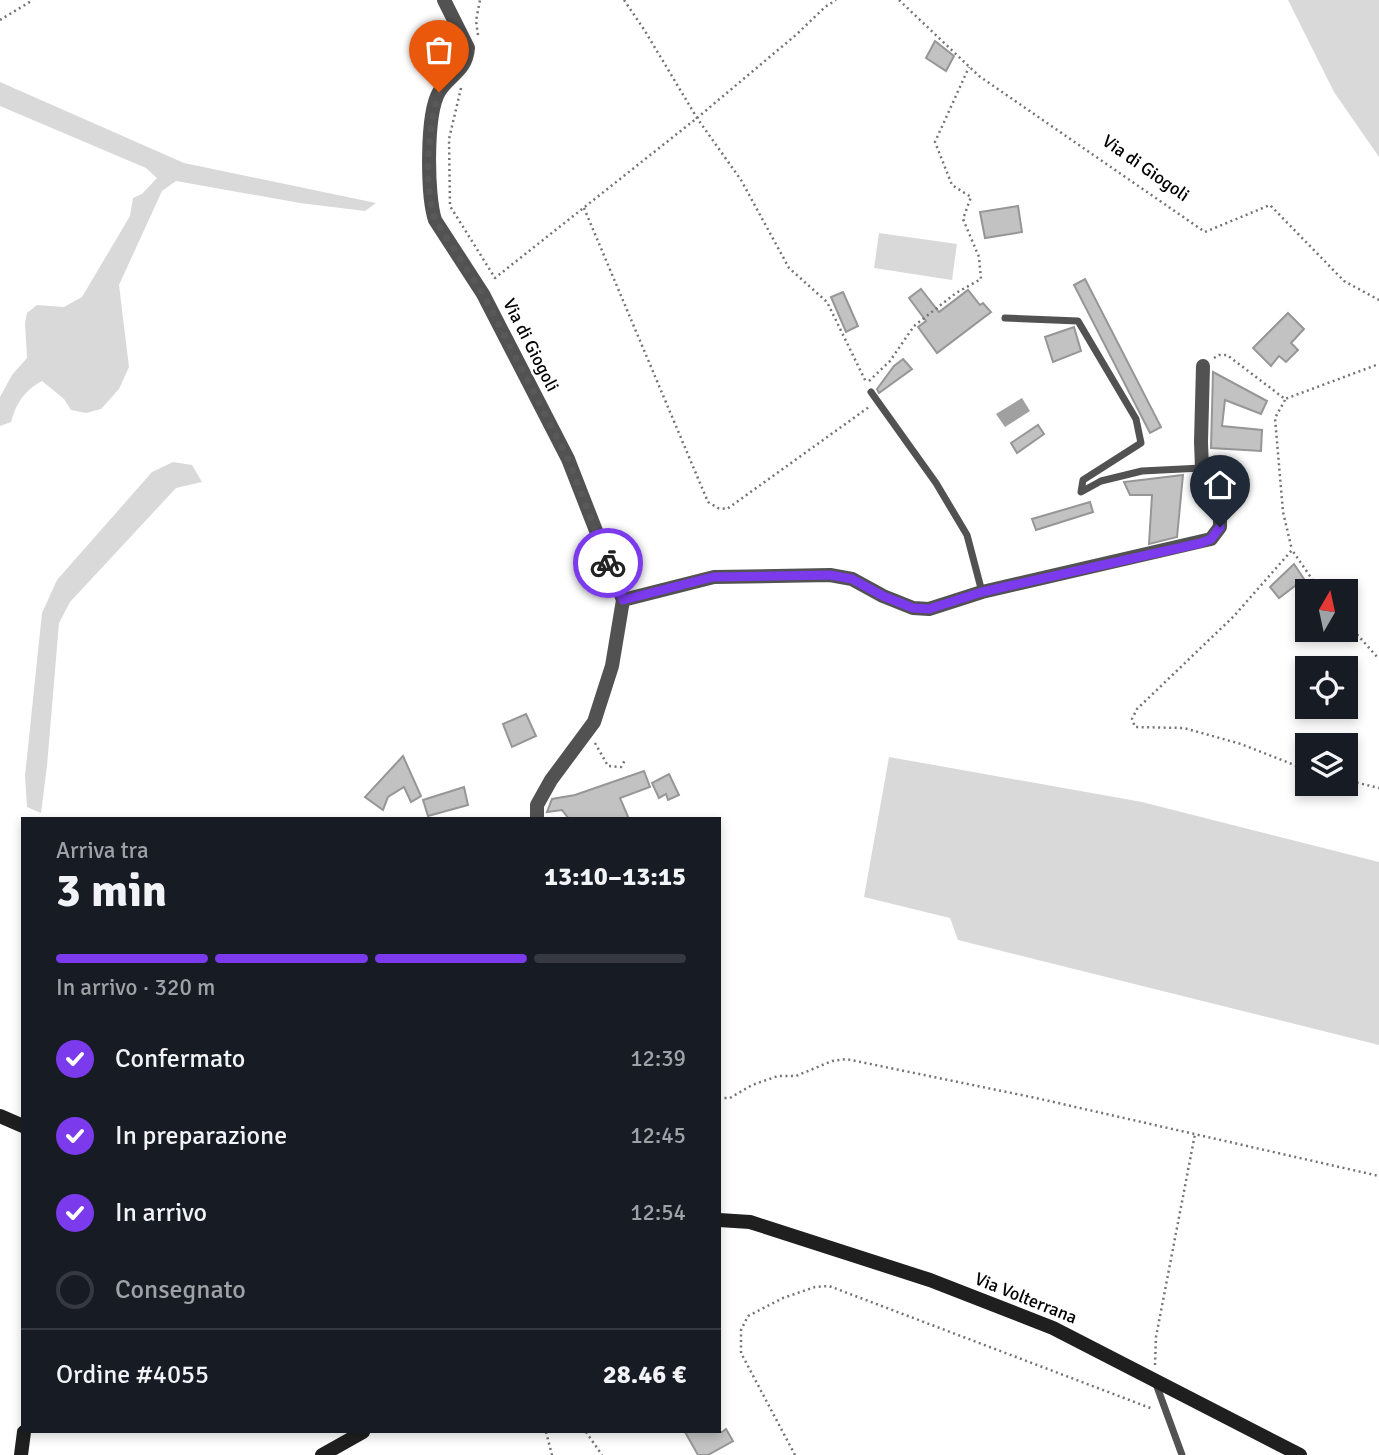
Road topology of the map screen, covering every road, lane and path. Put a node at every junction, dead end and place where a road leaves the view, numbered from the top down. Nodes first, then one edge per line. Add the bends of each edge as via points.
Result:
1 (33, 0) edge
2 (444, 0) edge
3 (480, 0) edge
4 (624, 0) edge
5 (836, 0) edge
6 (899, 0) edge
7 (0, 20) edge
8 (480, 46) dead end
9 (969, 67) junction
10 (461, 89) dead end
11 (697, 118) junction
12 (584, 208) junction
13 (1379, 300) edge
14 (1005, 318) dead end
15 (1379, 364) edge
16 (1203, 366) joint
17 (871, 392) dead end
18 (1285, 400) junction
19 (877, 401) junction
20 (1202, 468) junction
21 (1292, 550) junction
22 (1312, 579) edge
23 (982, 592) junction
24 (623, 600) junction
25 (1358, 635) edge
26 (1379, 659) edge
27 (584, 735) junction
28 (625, 760) dead end
29 (1295, 765) edge
30 (1358, 783) edge
31 (1379, 788) edge
32 (537, 817) edge
33 (721, 1098) edge
34 (0, 1116) edge
35 (21, 1125) edge
36 (1195, 1134) junction
37 (1379, 1176) edge
38 (721, 1220) edge
39 (1155, 1380) junction
40 (1167, 1414) junction
41 (24, 1433) edge
42 (361, 1433) edge
43 (546, 1433) edge
44 (587, 1433) edge
45 (21, 1455) edge
46 (322, 1455) edge
47 (552, 1455) edge
48 (602, 1455) edge
49 (795, 1455) edge
50 (1182, 1455) edge
51 (1300, 1455) edge

1 - 7 path
2 - 24 street, Via di Giogoli via 468,55 460,71 439,92 432,115 432,210 483,294 568,459
3 - 8 path via 476,21
4 - 11 path
5 - 11 path
6 - 9 path, Via di Giogoli
9 - 11 path via 934,142 952,185 971,197 963,219 979,257 981,279 914,326 890,361 867,383 827,302 789,268 741,180
9 - 13 path, Via di Giogoli via 1205,232 1270,205 1344,281
10 - 12 path via 449,139 450,206 495,278
11 - 12 path
12 - 19 path via 708,502 727,509
14 - 20 lane via 1078,321 1136,419 1141,443 1083,480 1081,492 1101,481 1142,471
15 - 18 path
16 - 18 path via 1227,355
16 - 20 street
17 - 19 lane
18 - 21 path via 1275,418 1283,512
19 - 23 lane via 967,535
20 - 23 street via 1215,480 1220,505 1220,527 1211,539
21 - 22 path
21 - 29 path via 1132,719 1135,727 1184,728
23 - 24 street via 929,609 913,608 852,579 742,576 713,577
24 - 27 street via 612,666 594,722
25 - 26 path
27 - 28 path via 608,766 621,767
27 - 32 street via 537,804
30 - 31 path
33 - 36 path via 778,1076 796,1076 846,1059
34 - 35 main road
36 - 37 path
36 - 39 path via 1156,1337
38 - 39 main road, Via Volterrana via 750,1223 930,1280 1053,1328
39 - 40 lane
39 - 51 main road, Via Volterrana
40 - 49 path via 829,1286 815,1287 748,1316 741,1330 741,1353
40 - 50 lane
41 - 45 main road
42 - 46 main road
43 - 47 path
44 - 48 path

